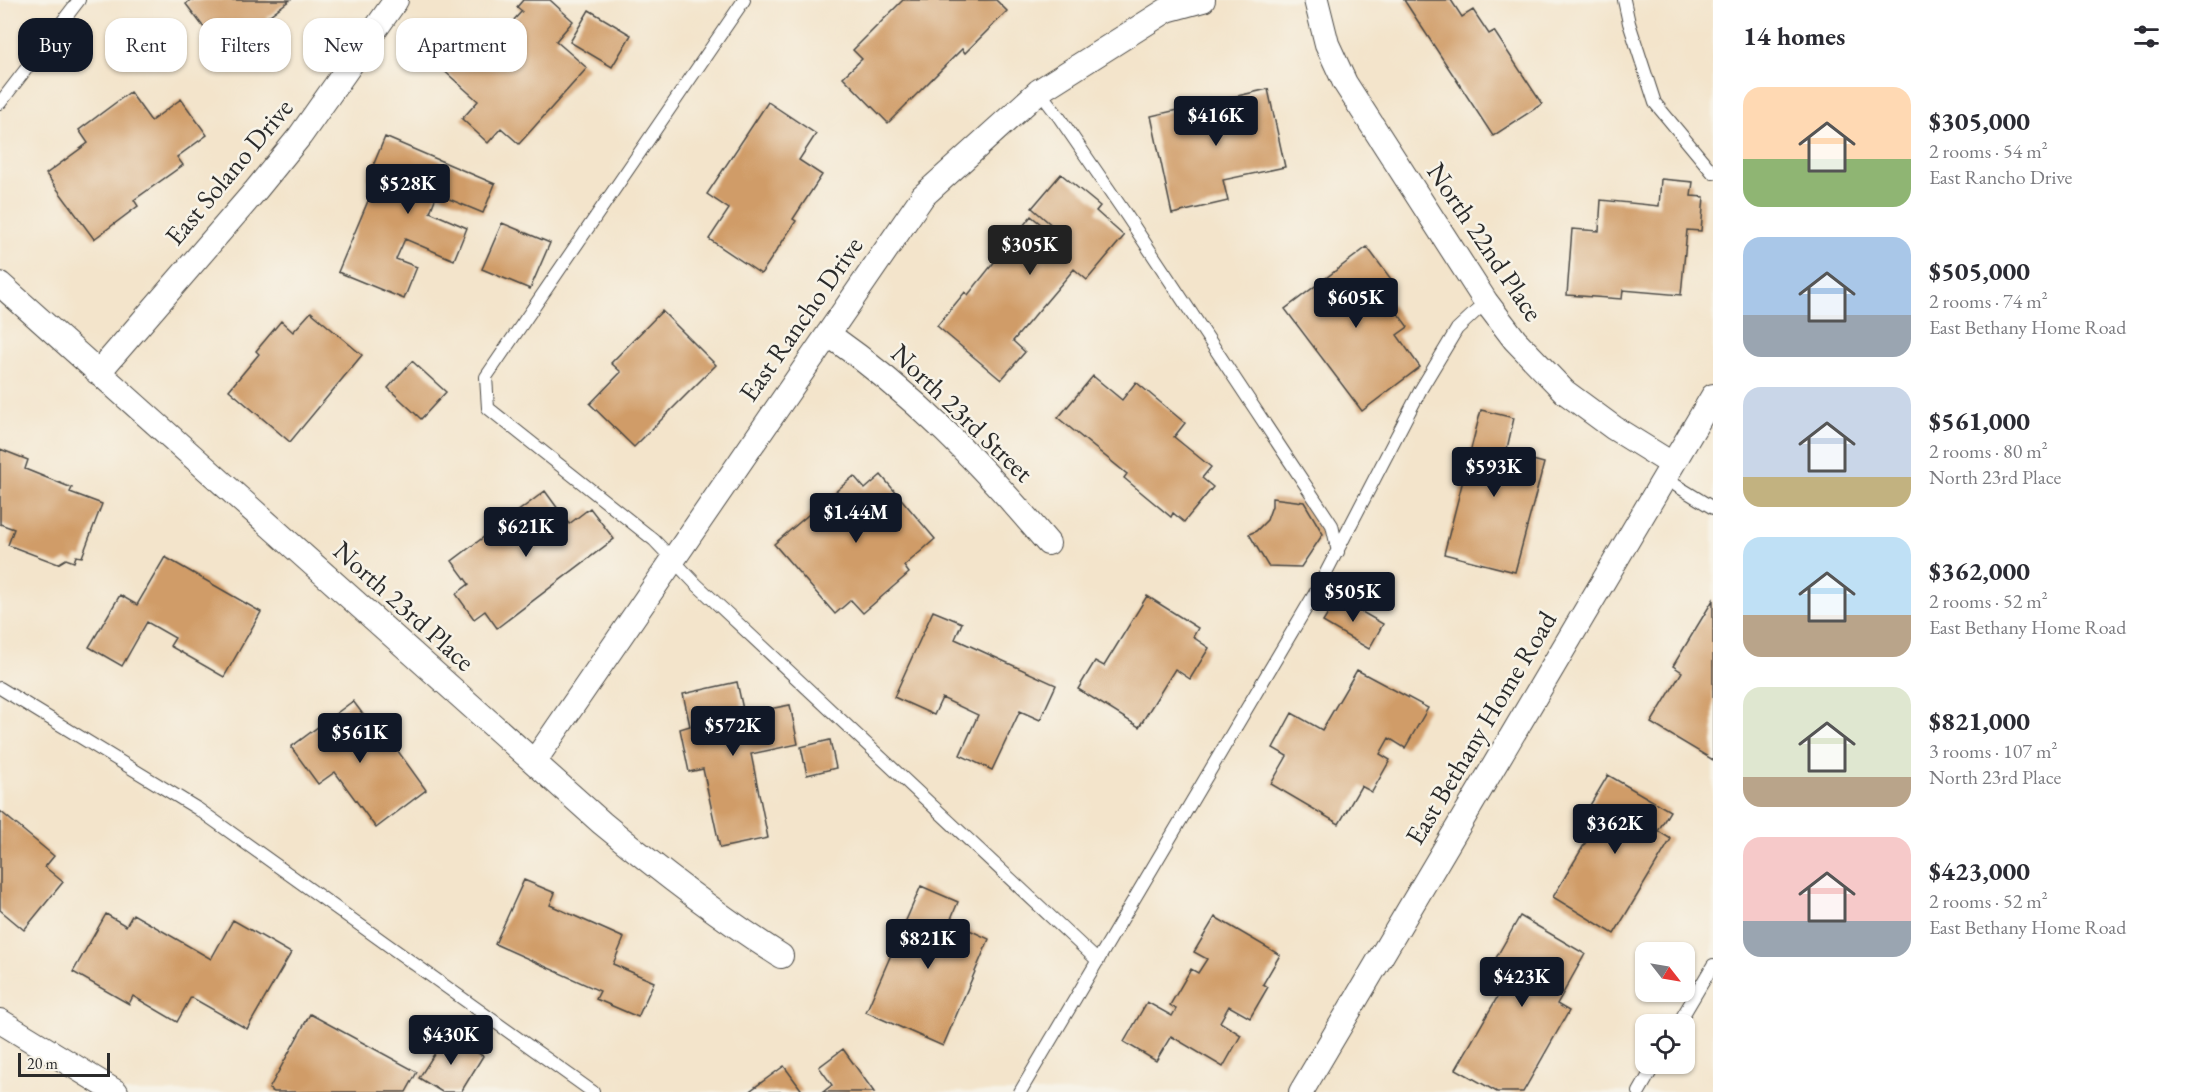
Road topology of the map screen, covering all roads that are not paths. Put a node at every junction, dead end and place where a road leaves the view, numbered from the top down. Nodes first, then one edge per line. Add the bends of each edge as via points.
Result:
1 (79, 0) edge
2 (396, 0) edge
3 (744, 0) edge
4 (1203, 0) edge
5 (1316, 0) edge
6 (1624, 0) edge
7 (1039, 91) junction
8 (0, 103) edge
9 (1713, 173) edge
10 (0, 284) edge
11 (1486, 302) junction
12 (828, 334) junction
13 (98, 373) junction
14 (1713, 396) edge
15 (1668, 471) junction
16 (1713, 508) edge
17 (1048, 543) dead end
18 (1338, 552) junction
19 (672, 559) junction
20 (0, 688) edge
21 (534, 762) junction
22 (781, 956) dead end
23 (1098, 961) junction
24 (1713, 965) edge
25 (1684, 1014) edge
26 (0, 1021) edge
27 (1649, 1074) edge
28 (116, 1092) edge
29 (593, 1092) edge
30 (1020, 1092) edge
31 (1301, 1092) edge
32 (1639, 1092) edge

1 - 8 lane
2 - 13 street, East Solano Drive via 300,136
3 - 19 lane via 486,377 488,408 654,540
4 - 7 street, East Rancho Drive via 1167,10
5 - 11 street, North 22nd Place via 1327,44 1345,83
6 - 9 lane via 1655,103
7 - 12 street, East Rancho Drive via 923,196
7 - 18 lane via 1332,525
10 - 13 street, North 23rd Place
11 - 15 street, North 22nd Place via 1515,340 1565,392
11 - 18 lane via 1457,328 1421,389
12 - 17 street, North 23rd Street via 930,416
12 - 19 street, East Rancho Drive
13 - 21 street, North 23rd Place
14 - 15 street, East Bethany Home Road
15 - 16 lane
15 - 31 street, East Bethany Home Road
18 - 23 lane
19 - 21 street, East Rancho Drive
19 - 23 lane
20 - 29 lane via 198,809
21 - 22 street, North 23rd Place via 663,873 730,924
23 - 30 lane
24 - 25 lane
26 - 28 street
27 - 32 lane

